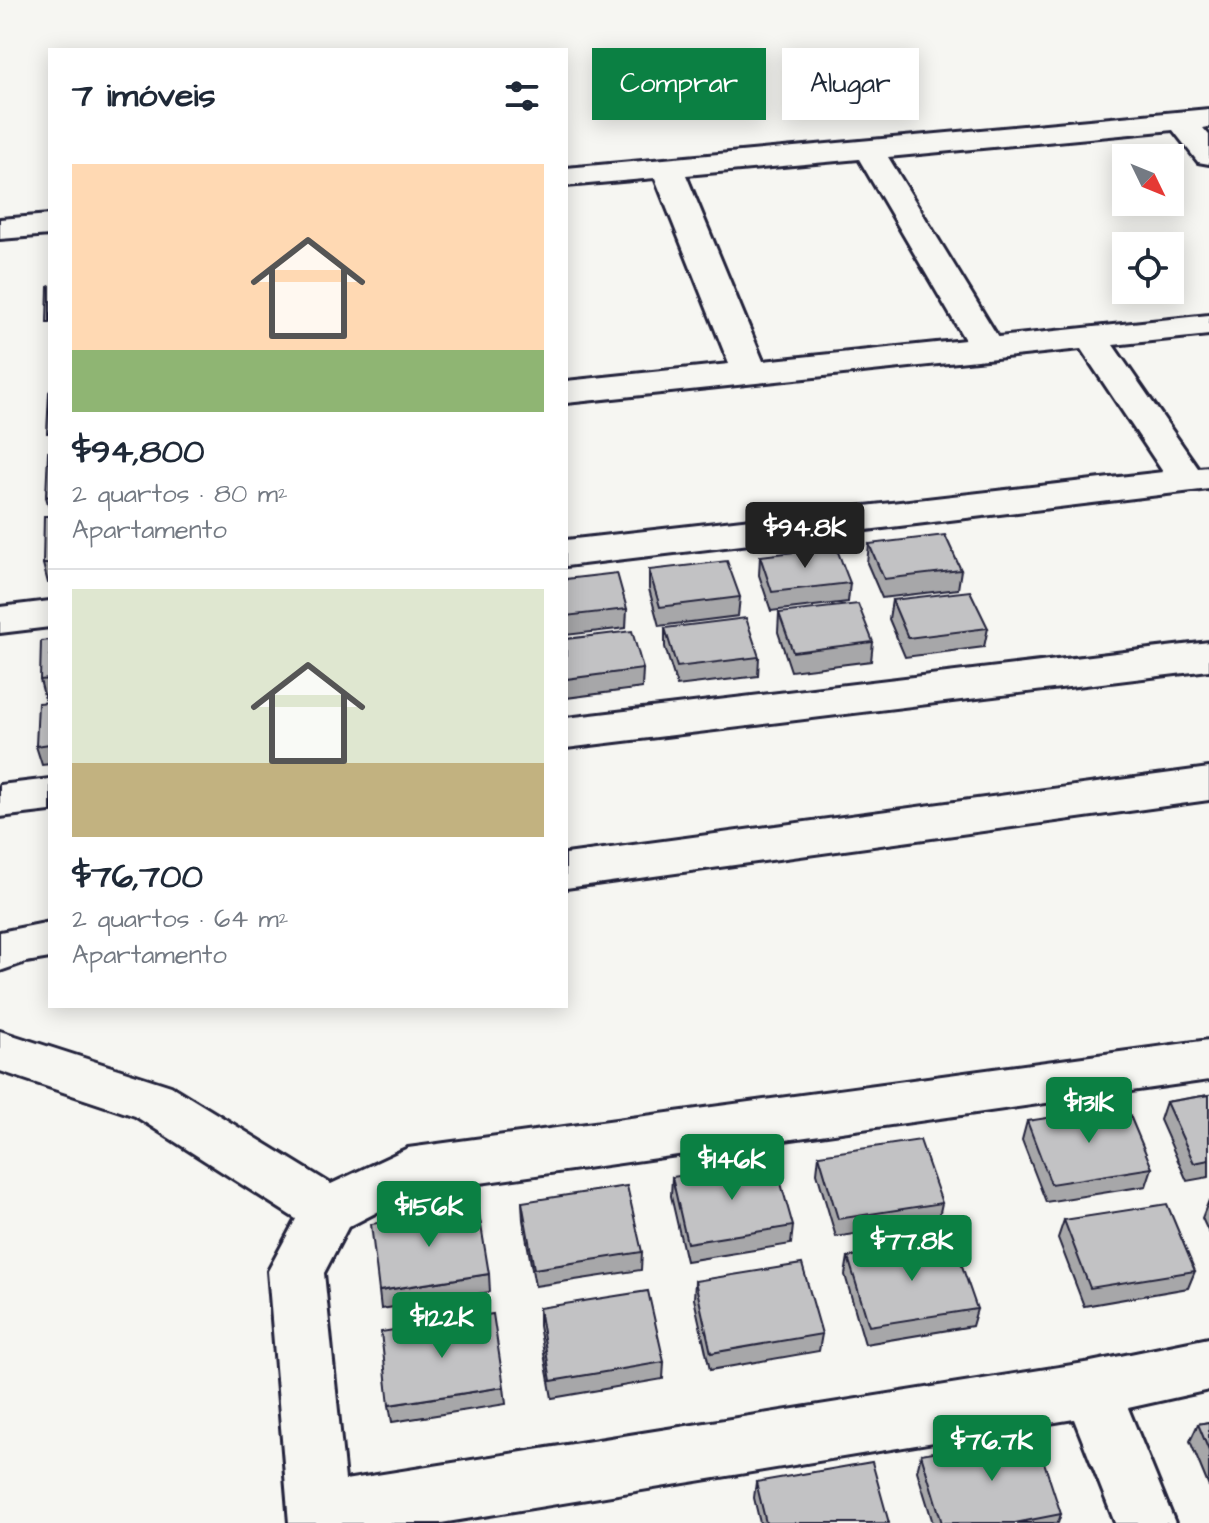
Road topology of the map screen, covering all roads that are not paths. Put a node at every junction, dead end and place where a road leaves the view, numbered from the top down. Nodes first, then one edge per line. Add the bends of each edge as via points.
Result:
1 (1195, 119) edge
2 (868, 149) junction
3 (1209, 155) edge
4 (667, 168) junction
5 (568, 177) edge
6 (48, 225) edge
7 (0, 229) edge
8 (1209, 325) edge
9 (1090, 337) junction
10 (987, 348) junction
11 (750, 372) junction
12 (568, 392) edge
13 (1198, 479) edge
14 (568, 553) edge
15 (48, 614) edge
16 (0, 620) edge
17 (1209, 656) edge
18 (568, 733) edge
19 (1209, 784) edge
20 (48, 795) edge
21 (0, 801) edge
22 (568, 871) edge
23 (48, 940) edge
24 (0, 952) edge
25 (0, 1051) edge
26 (1209, 1060) edge
27 (329, 1211) junction
28 (1209, 1364) edge
29 (1091, 1389) junction
30 (318, 1518) edge
31 (1145, 1523) edge

1 - 2 street
1 - 3 street
2 - 4 street
2 - 10 street
4 - 5 street
4 - 11 street
6 - 7 street
8 - 9 street
9 - 10 street
9 - 13 street
10 - 11 street
11 - 12 street
13 - 14 street
15 - 16 street
17 - 18 street
19 - 22 street
20 - 21 street
23 - 24 street
25 - 27 street via 153,1101
26 - 27 street via 408,1171
27 - 30 street via 296,1271
28 - 29 street
29 - 30 street
29 - 31 street

